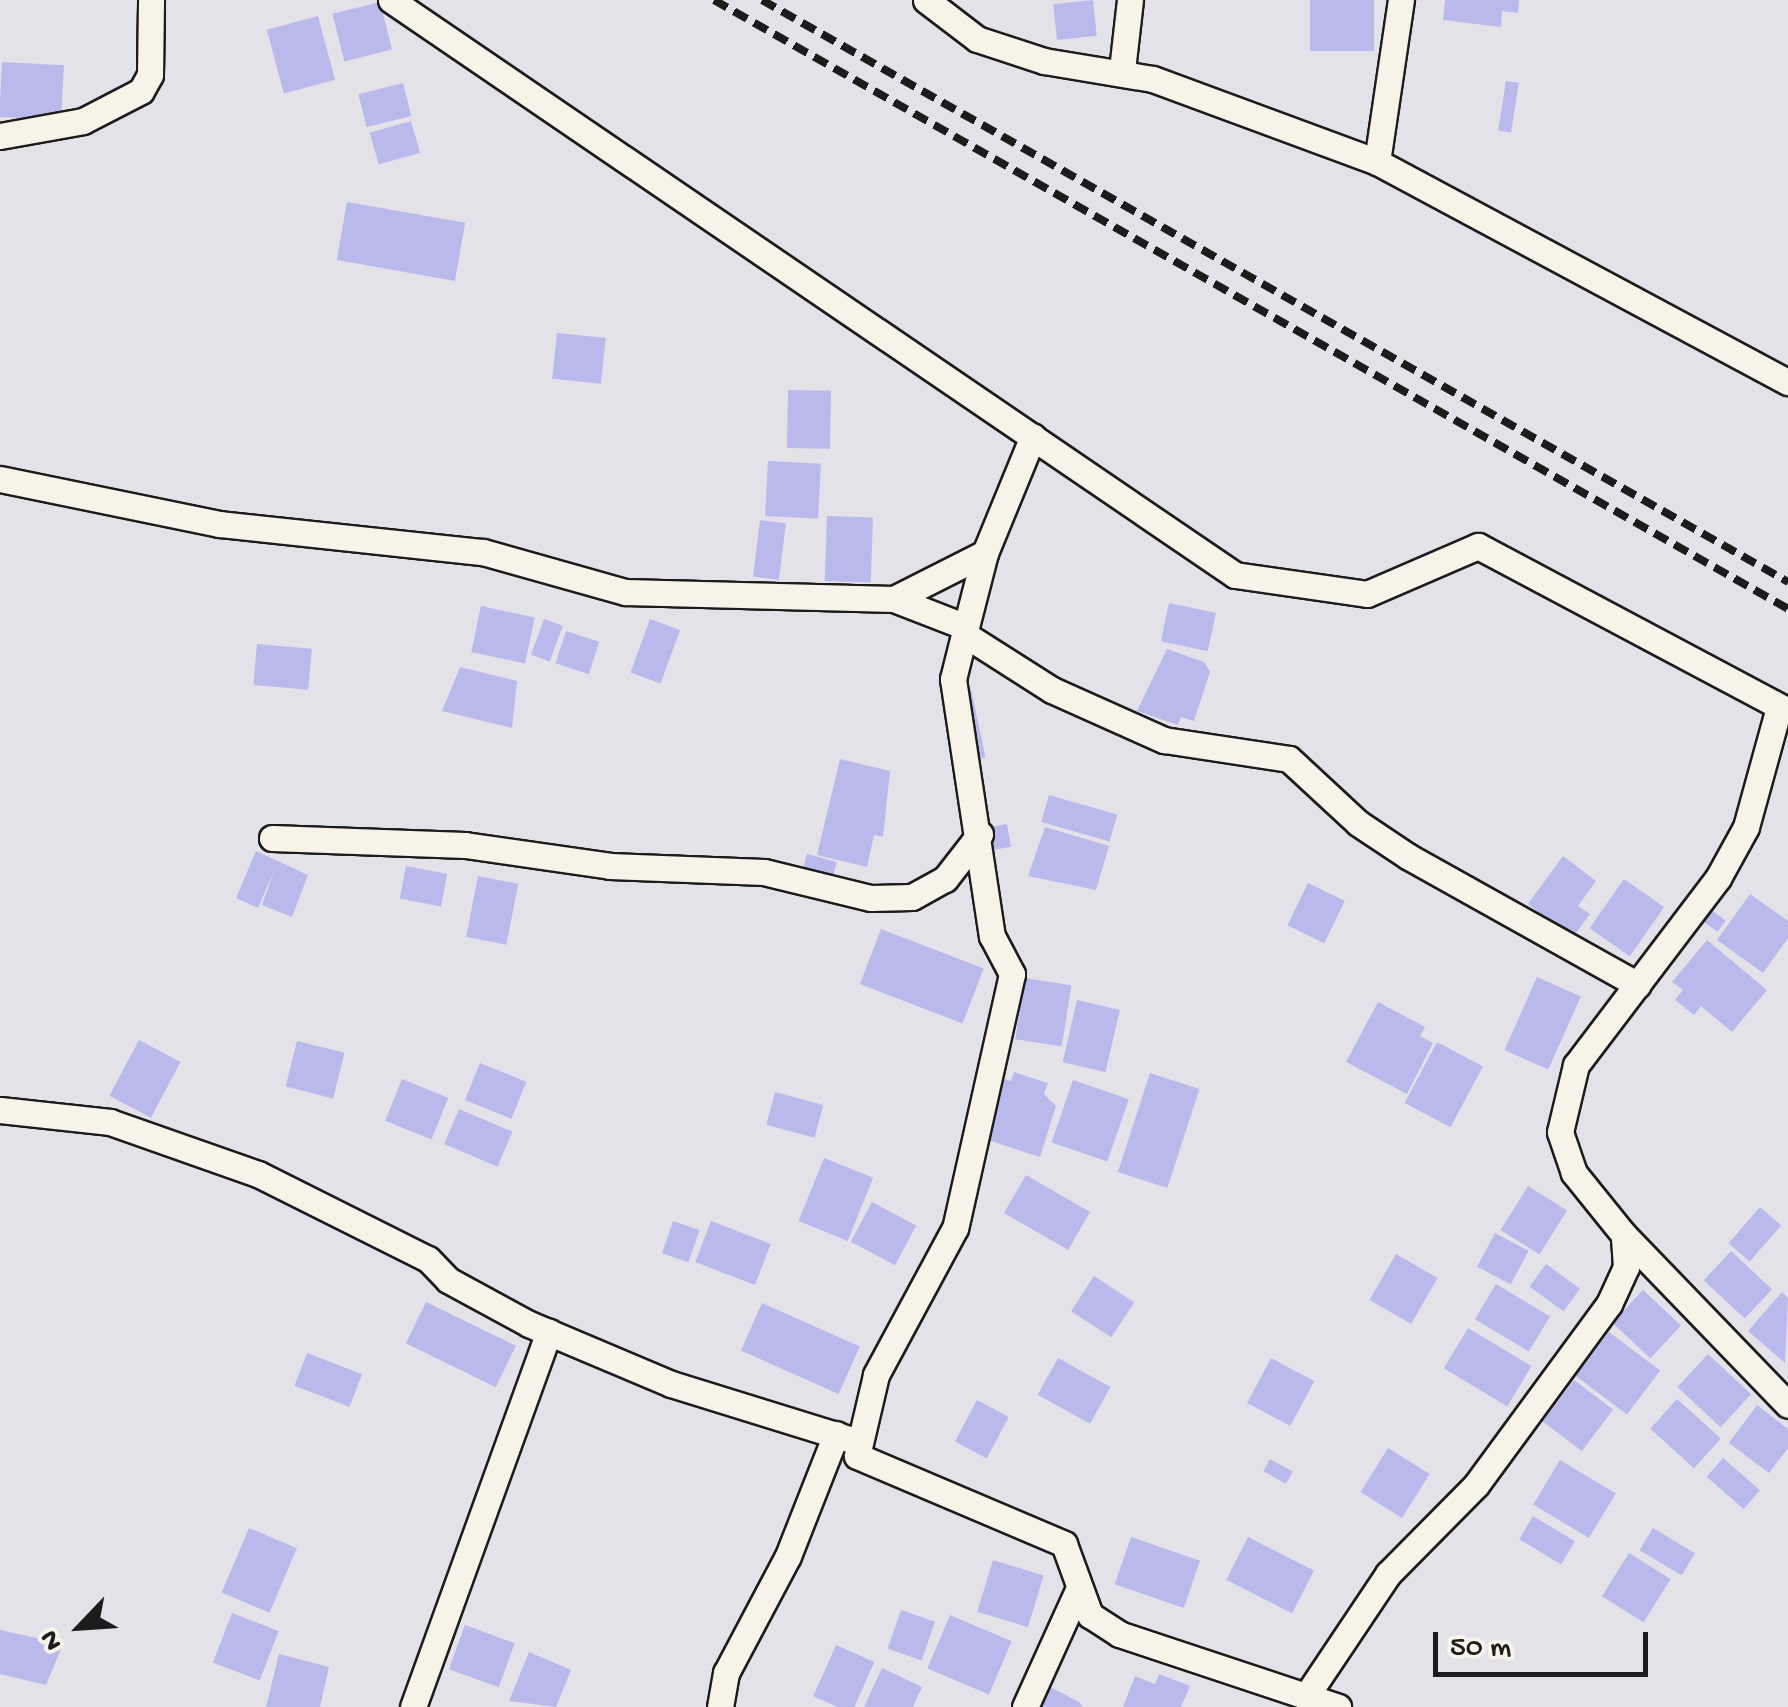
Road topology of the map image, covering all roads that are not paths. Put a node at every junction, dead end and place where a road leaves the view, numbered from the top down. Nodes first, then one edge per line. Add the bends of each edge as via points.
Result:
1 (151, 0) edge
2 (391, 0) edge
3 (926, 0) edge
4 (1130, 0) edge
5 (1401, 0) edge
6 (1122, 70) junction
7 (0, 136) edge
8 (1377, 162) junction
9 (1788, 382) edge
10 (1033, 436) junction
11 (0, 479) edge
12 (985, 553) junction
13 (894, 599) junction
14 (965, 630) junction
15 (1784, 709) edge
16 (980, 834) junction
17 (272, 838) dead end
18 (1638, 985) junction
19 (0, 1110) edge
20 (1624, 1235) junction
21 (549, 1332) junction
22 (1788, 1405) edge
23 (845, 1438) junction
24 (1079, 1588) junction
25 (1306, 1695) junction
26 (413, 1707) edge
27 (720, 1707) edge
28 (1025, 1707) edge
29 (1338, 1707) edge

1 - 7 street via 150,74 140,91 83,120
2 - 10 street
3 - 6 street via 977,39 1044,62
4 - 6 street
5 - 8 street via 1392,98
6 - 8 street
8 - 9 street
10 - 12 street
10 - 15 street via 1235,574 1367,594 1478,546
11 - 13 street via 219,524 483,552 625,592
12 - 13 street
12 - 14 street
13 - 14 street
14 - 16 street via 953,679
14 - 18 street via 1052,690 1164,740 1289,759 1358,824
15 - 18 street via 1746,827
16 - 17 street via 944,880 912,896 871,898 764,872 610,866 465,845
16 - 23 street via 992,936 1012,974 1000,1052 970,1138 955,1228
18 - 20 street via 1576,1065 1560,1132 1574,1173
19 - 21 street via 110,1122 258,1174 428,1259 448,1280
20 - 22 street
20 - 25 street via 1626,1267 1582,1350 1476,1486 1388,1574
21 - 23 street via 670,1384
21 - 26 street
23 - 24 street via 867,1462 1064,1544
23 - 27 street via 726,1673
24 - 25 street via 1090,1615 1119,1634
24 - 28 street
25 - 29 street

